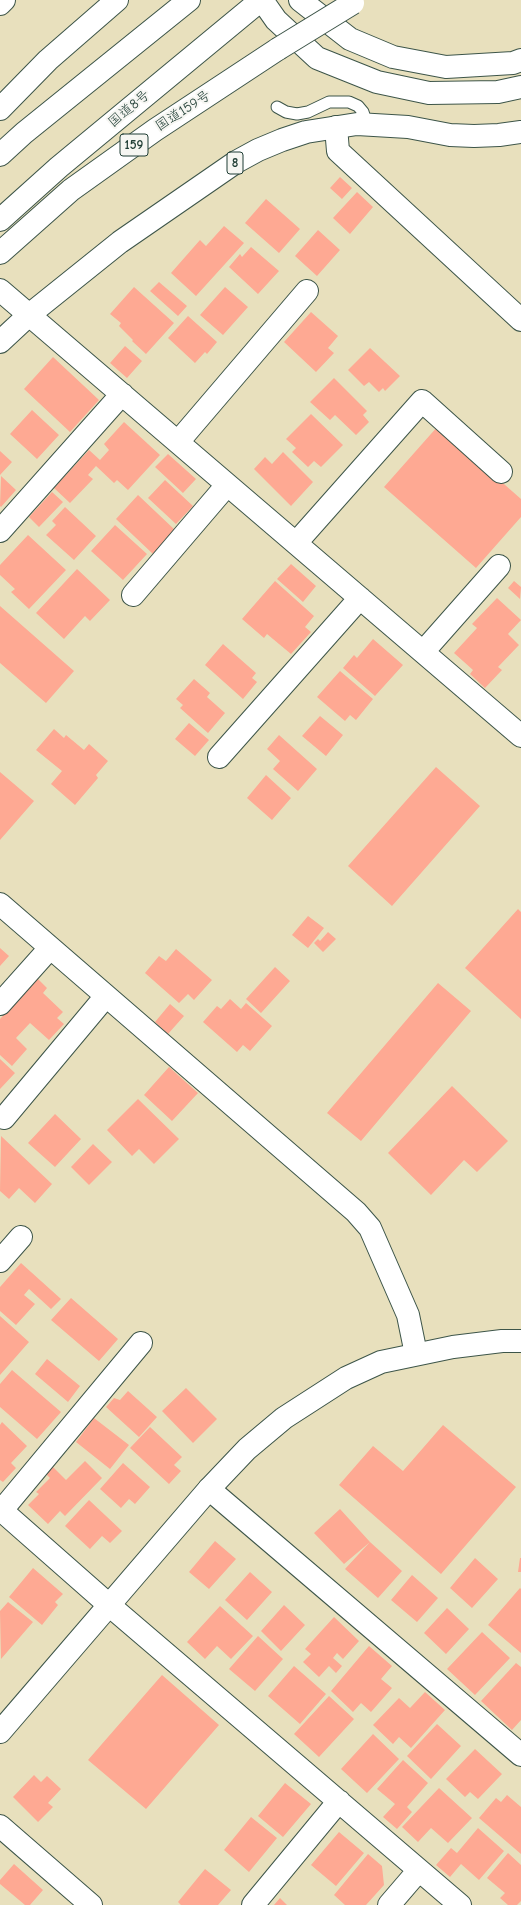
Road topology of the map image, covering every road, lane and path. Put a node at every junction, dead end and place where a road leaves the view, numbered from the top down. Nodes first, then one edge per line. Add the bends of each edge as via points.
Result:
1 (4, 0) edge
2 (117, 0) edge
3 (189, 0) edge
4 (300, 0) edge
5 (355, 2) edge
6 (0, 4) edge
7 (256, 4) edge
8 (521, 60) edge
9 (521, 87) edge
10 (277, 107) dead end
11 (0, 109) edge
12 (367, 124) junction
13 (336, 127) junction
14 (521, 132) edge
15 (0, 155) edge
16 (0, 220) edge
17 (0, 253) edge
18 (0, 290) edge
19 (307, 291) dead end
20 (29, 315) junction
21 (521, 320) edge
22 (0, 342) edge
23 (122, 394) junction
24 (178, 442) junction
25 (501, 472) dead end
26 (227, 485) junction
27 (0, 531) edge
28 (296, 544) junction
29 (498, 566) dead end
30 (134, 595) dead end
31 (360, 598) junction
32 (423, 652) junction
33 (521, 736) edge
34 (219, 757) dead end
35 (0, 904) edge
36 (50, 948) junction
37 (106, 996) junction
38 (0, 1004) edge
39 (4, 1118) dead end
40 (21, 1237) dead end
41 (0, 1261) edge
42 (521, 1341) edge
43 (141, 1343) dead end
44 (416, 1354) junction
45 (209, 1489) junction
46 (1, 1510) edge
47 (109, 1605) junction
48 (0, 1732) edge
49 (521, 1755) edge
50 (339, 1801) junction
51 (0, 1826) edge
52 (419, 1870) junction
53 (91, 1905) edge
54 (253, 1905) edge
55 (389, 1905) edge
56 (460, 1905) edge

1 - 6 main road
2 - 11 main road via 48,60
3 - 15 main road
4 - 8 main road via 350,39 393,57 446,67 513,63
5 - 17 main road, 国道159号 / 159, bridge via 155,130 71,190
7 - 9 main road via 318,58 377,82 429,93 498,92
7 - 16 main road, 国道8号 via 59,167
10 - 12 lane via 296,114 308,112 329,102 350,102 363,112
12 - 13 main road, 8
12 - 14 main road, 8 via 408,127 450,135 499,135
13 - 20 main road, 8 via 306,132 282,140 236,162 120,242
13 - 21 main road via 338,151
18 - 20 main road
19 - 24 main road
20 - 22 main road, 8
20 - 23 main road
23 - 24 main road
23 - 27 main road
24 - 26 main road
25 - 28 main road via 422,402
26 - 28 main road
26 - 30 main road
28 - 31 main road
29 - 32 main road
31 - 32 main road
31 - 34 main road
32 - 33 main road
35 - 36 main road
36 - 37 main road
36 - 38 main road
37 - 39 main road
37 - 44 main road via 356,1212 370,1228 408,1315
40 - 41 main road
42 - 44 main road via 453,1347
43 - 46 main road
44 - 45 main road via 381,1362 346,1378 309,1401 247,1449
45 - 47 main road
45 - 49 main road
46 - 47 main road
47 - 48 main road
47 - 50 main road
50 - 52 main road
50 - 54 main road
51 - 53 main road
52 - 55 main road
52 - 56 main road

